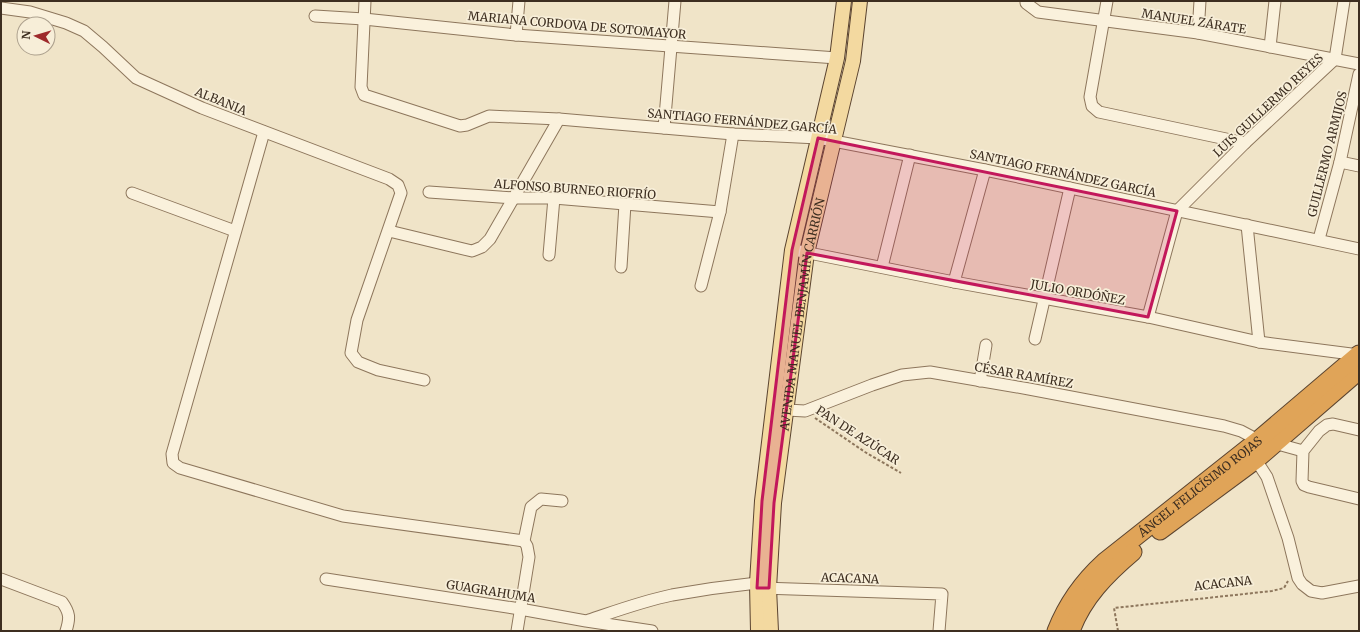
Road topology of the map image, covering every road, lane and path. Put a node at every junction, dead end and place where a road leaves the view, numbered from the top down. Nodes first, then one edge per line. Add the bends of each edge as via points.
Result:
1 (365, 1) edge
2 (519, 1) edge
3 (675, 1) edge
4 (844, 1) edge
5 (860, 1) edge
6 (1107, 1) edge
7 (1200, 1) edge
8 (1275, 1) edge
9 (1344, 1) edge
10 (1026, 2) edge
11 (1, 8) edge
12 (315, 16) dead end
13 (364, 19) junction
14 (1104, 21) junction
15 (1198, 33) junction
16 (516, 35) junction
17 (671, 46) junction
18 (1270, 47) junction
19 (837, 58) junction
20 (1335, 60) junction
21 (1359, 64) edge
22 (1359, 74) edge
23 (559, 119) junction
24 (664, 128) junction
25 (264, 132) junction
26 (733, 134) junction
27 (818, 138) junction
28 (834, 141) junction
29 (1245, 143) junction
30 (910, 155) junction
31 (1340, 162) junction
32 (1359, 166) edge
33 (985, 170) junction
34 (1070, 188) junction
35 (429, 192) dead end
36 (132, 193) dead end
37 (514, 198) junction
38 (554, 198) junction
39 (625, 204) junction
40 (1177, 211) junction
41 (720, 212) junction
42 (1247, 225) junction
43 (389, 230) junction
44 (235, 231) junction
45 (1319, 239) junction
46 (1359, 249) edge
47 (792, 250) junction
48 (807, 253) junction
49 (549, 255) dead end
50 (621, 267) dead end
51 (882, 267) junction
52 (954, 282) junction
53 (702, 286) dead end
54 (1044, 299) junction
55 (1148, 318) junction
56 (1035, 339) dead end
57 (1259, 342) junction
58 (986, 345) dead end
59 (1359, 354) edge
60 (1359, 372) edge
61 (424, 380) dead end
62 (980, 381) junction
63 (787, 410) junction
64 (805, 411) junction
65 (1359, 430) edge
66 (1266, 442) junction
67 (1303, 451) junction
68 (1256, 460) junction
69 (901, 473) dead end
70 (1359, 499) edge
71 (562, 501) dead end
72 (524, 541) junction
73 (1, 579) edge
74 (326, 579) dead end
75 (1290, 579) dead end
76 (761, 586) junction
77 (1359, 586) edge
78 (520, 608) junction
79 (586, 621) junction
80 (66, 631) edge
81 (517, 631) edge
82 (652, 631) edge
83 (758, 631) edge
84 (771, 631) edge
85 (939, 631) edge
86 (1056, 631) edge
87 (1071, 631) edge
88 (1118, 631) edge

1 - 13 street
2 - 16 street
3 - 17 street
4 - 19 main road, AVENIDA MANUEL BENJAMÍN CARRIÓN
5 - 28 main road, AVENIDA MANUEL BENJAMÍN CARRIÓN via 853,61
6 - 14 street
7 - 15 street
8 - 18 street
9 - 20 street, LUIS GUILLERMO REYES
10 - 14 street, MANUEL ZÁRATE via 1038,12
11 - 25 street, ALBANIA via 30,12 84,31 136,78
12 - 13 street, MARIANA CORDOVA DE SOTOMAYOR
13 - 16 street, MARIANA CORDOVA DE SOTOMAYOR
13 - 23 street, SANTIAGO FERNÁNDEZ GARCÍA via 361,87 364,95 460,126 489,116
14 - 15 street, MANUEL ZÁRATE
14 - 29 street via 1090,96 1092,106 1099,112
15 - 18 street, MANUEL ZÁRATE
16 - 17 street, MARIANA CORDOVA DE SOTOMAYOR
17 - 19 street, MARIANA CORDOVA DE SOTOMAYOR
17 - 24 street
18 - 20 street, MANUEL ZÁRATE
19 - 27 main road, AVENIDA MANUEL BENJAMÍN CARRIÓN
20 - 21 street, MANUEL ZÁRATE
20 - 29 street, LUIS GUILLERMO REYES
22 - 31 street, GUILLERMO ARMIJOS
23 - 24 street, SANTIAGO FERNÁNDEZ GARCÍA
23 - 37 street
24 - 26 street, SANTIAGO FERNÁNDEZ GARCÍA
25 - 43 street, ALBANIA via 390,179 398,185 401,193
25 - 44 street
26 - 27 street, SANTIAGO FERNÁNDEZ GARCÍA
26 - 41 street
27 - 28 street, SANTIAGO FERNÁNDEZ GARCÍA
27 - 47 main road, AVENIDA MANUEL BENJAMÍN CARRIÓN
28 - 30 street, SANTIAGO FERNÁNDEZ GARCÍA
28 - 48 main road, AVENIDA MANUEL BENJAMÍN CARRIÓN
29 - 40 street, LUIS GUILLERMO REYES
30 - 33 street, SANTIAGO FERNÁNDEZ GARCÍA
30 - 51 street
31 - 32 street
31 - 45 street, GUILLERMO ARMIJOS
33 - 34 street, SANTIAGO FERNÁNDEZ GARCÍA
33 - 52 street
34 - 40 street, SANTIAGO FERNÁNDEZ GARCÍA
34 - 54 street
35 - 37 street, ALFONSO BURNEO RIOFRÍO
36 - 44 street
37 - 38 street, ALFONSO BURNEO RIOFRÍO
37 - 43 street via 490,239 482,247 472,251
38 - 39 street, ALFONSO BURNEO RIOFRÍO
38 - 49 street
39 - 41 street, ALFONSO BURNEO RIOFRÍO
39 - 50 street
40 - 42 street, SANTIAGO FERNÁNDEZ GARCÍA
40 - 55 street
41 - 53 street
42 - 45 street, SANTIAGO FERNÁNDEZ GARCÍA
42 - 57 street
43 - 61 street, ALBANIA via 357,320 351,353 358,362
44 - 72 street via 172,454 173,463 180,468 343,516
45 - 46 street, SANTIAGO FERNÁNDEZ GARCÍA
47 - 48 street, JULIO ORDÓÑEZ
47 - 76 main road, AVENIDA MANUEL BENJAMÍN CARRIÓN via 762,493
48 - 51 street, JULIO ORDÓÑEZ
48 - 63 main road, AVENIDA MANUEL BENJAMÍN CARRIÓN
51 - 52 street, JULIO ORDÓÑEZ
52 - 54 street, JULIO ORDÓÑEZ
54 - 55 street, JULIO ORDÓÑEZ
54 - 56 street
55 - 57 street, JULIO ORDÓÑEZ
57 - 59 street, JULIO ORDÓÑEZ
58 - 62 street
59 - 66 highway, ÁNGEL FELICÍSIMO ROJAS
60 - 66 highway, ÁNGEL FELICÍSIMO ROJAS
62 - 64 street, CÉSAR RAMÍREZ via 930,372 902,375
62 - 66 street, CÉSAR RAMÍREZ via 1216,425 1241,431
63 - 64 street, CÉSAR RAMÍREZ
63 - 76 main road, AVENIDA MANUEL BENJAMÍN CARRIÓN
64 - 69 path, PAN DE AZÚCAR
65 - 67 street via 1334,424 1327,425 1319,430
66 - 67 street, CÉSAR RAMÍREZ
66 - 68 highway, ÁNGEL FELICÍSIMO ROJAS
66 - 86 highway, ÁNGEL FELICÍSIMO ROJAS via 1131,539 1099,566 1076,592 1064,611
67 - 70 street via 1304,485
68 - 77 street via 1267,477 1302,584 1311,591 1322,593
68 - 87 highway, ÁNGEL FELICÍSIMO ROJAS via 1122,561 1087,599
71 - 72 street via 541,499 535,502 531,507
72 - 78 street via 528,546 529,557
73 - 80 street via 62,602 68,611 69,622
74 - 78 street, GUAGRAHUMA
75 - 88 path, ACACANA via 1284,588 1272,591 1114,608
76 - 79 street, ACACANA via 714,588 670,596
76 - 83 main road, AVENIDA MANUEL BENJAMÍN CARRIÓN
76 - 84 main road, AVENIDA MANUEL BENJAMÍN CARRIÓN
76 - 85 street, ACACANA via 942,594
78 - 79 street, GUAGRAHUMA
78 - 81 street
79 - 82 street, GUAGRAHUMA

